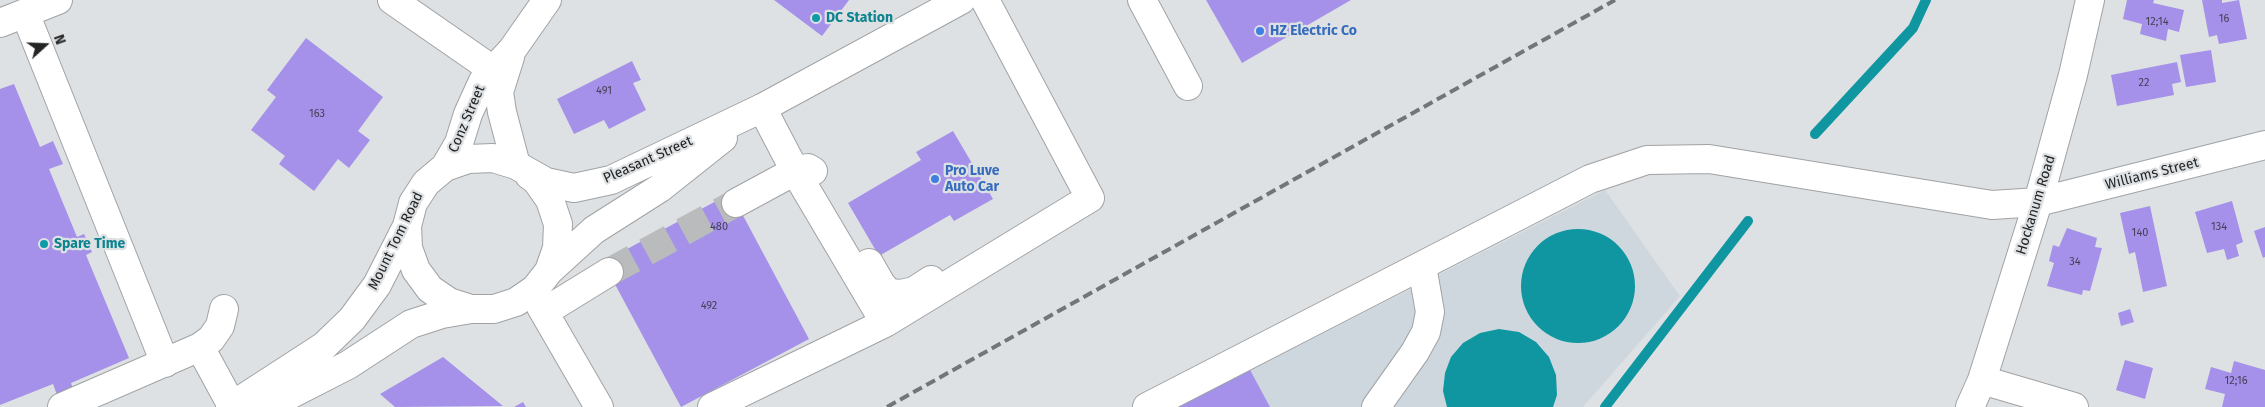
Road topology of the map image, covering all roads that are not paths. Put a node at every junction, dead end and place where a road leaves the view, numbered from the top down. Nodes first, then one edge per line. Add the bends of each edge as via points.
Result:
1 (58, 0) edge
2 (392, 0) edge
3 (985, 0) edge
4 (1002, 0) edge
5 (1142, 0) edge
6 (2090, 0) edge
7 (543, 2) edge
8 (952, 2) edge
9 (25, 13) junction
10 (0, 23) edge
11 (512, 50) junction
12 (493, 70) junction
13 (1188, 86) dead end
14 (762, 108) junction
15 (2265, 145) edge
16 (445, 167) junction
17 (521, 169) junction
18 (795, 171) junction
19 (1085, 187) junction
20 (736, 202) tunnel mouth
21 (2038, 202) junction
22 (407, 226) junction
23 (1422, 266) junction
24 (609, 272) tunnel mouth
25 (536, 294) junction
26 (224, 308) dead end
27 (471, 309) junction
28 (885, 323) junction
29 (200, 347) junction
30 (165, 363) junction
31 (1982, 380) junction
32 (231, 406) edge
33 (62, 407) edge
34 (266, 407) edge
35 (598, 407) edge
36 (712, 407) edge
37 (1147, 407) edge
38 (1376, 407) edge
39 (1970, 407) edge
40 (2074, 407) edge

1 - 9 main road
2 - 12 main road
3 - 19 main road
4 - 19 main road via 1087,156 1092,169
5 - 13 main road
6 - 21 main road, Hockanum Road
7 - 11 main road, Conz Street
8 - 14 main road, Pleasant Street
9 - 10 main road
9 - 30 main road
11 - 12 main road, Conz Street
11 - 17 main road, Conz Street via 499,92 502,112
12 - 16 main road, Conz Street via 483,81 459,143
14 - 17 main road, Pleasant Street via 611,180 574,188 546,182
14 - 18 main road
14 - 25 main road, Pleasant Street via 660,188 594,230
15 - 21 main road, Williams Street
16 - 17 main road, Pleasant Street via 468,159 492,158
16 - 22 main road, Mount Tom Road via 426,183 413,203
17 - 25 main road via 536,180 550,200 558,224 557,248
18 - 19 main road via 808,168 818,174 881,284 889,293 901,294 914,290
18 - 20 main road
18 - 28 main road
19 - 28 main road via 1090,198
21 - 23 main road, Williams Street via 1992,205 1709,159 1647,160 1590,179
21 - 31 main road, Hockanum Road
22 - 27 main road via 408,248 416,270 430,289 449,302
22 - 32 main road, Mount Tom Road via 377,285 352,319 324,346
23 - 37 main road, Williams Street
23 - 38 main road via 1430,312 1426,332
24 - 25 main road
25 - 27 main road via 494,309
25 - 35 main road
26 - 29 main road via 220,326
27 - 34 main road via 411,324 348,365
28 - 36 main road
29 - 30 main road
29 - 32 main road
30 - 33 main road
31 - 39 main road, Hockanum Road
31 - 40 main road

